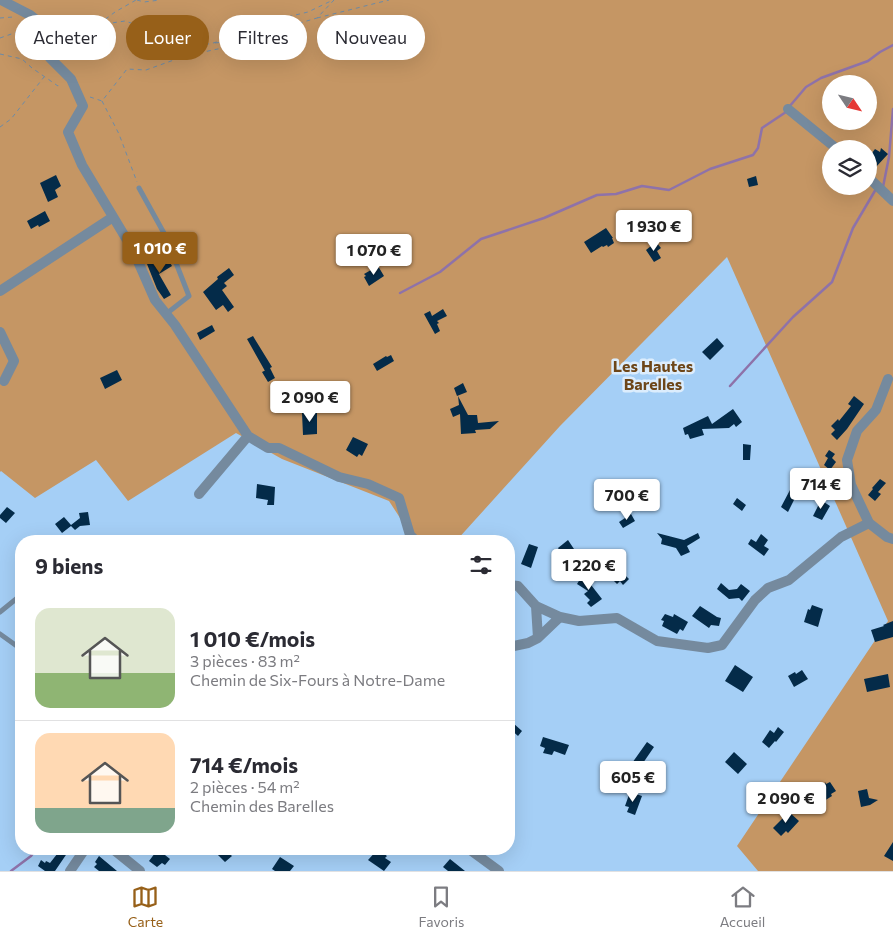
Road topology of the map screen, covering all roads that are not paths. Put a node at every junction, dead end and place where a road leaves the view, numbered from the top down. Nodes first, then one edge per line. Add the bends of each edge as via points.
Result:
1 (1, 0) edge
2 (788, 109) dead end
3 (826, 140) edge
4 (877, 186) edge
5 (139, 188) road end
6 (893, 201) edge
7 (113, 217) junction
8 (0, 291) edge
9 (166, 314) junction
10 (0, 332) edge
11 (888, 379) dead end
12 (4, 381) dead end
13 (248, 436) junction
14 (198, 494) dead end
15 (869, 524) junction
16 (411, 535) edge
17 (893, 539) edge
18 (515, 586) edge
19 (15, 600) edge
20 (536, 606) junction
21 (0, 612) edge
22 (560, 617) junction
23 (0, 634) edge
24 (538, 638) junction
25 (15, 645) edge
26 (515, 646) edge
27 (81, 855) edge
28 (120, 855) edge
29 (478, 855) edge
30 (70, 871) edge
31 (140, 871) edge
32 (499, 871) edge

1 - 7 street via 45,27 53,61 71,79 83,106 68,132 82,165
2 - 3 street
4 - 6 street
5 - 9 lane via 165,235 189,296
7 - 8 street
7 - 9 street via 154,300
9 - 13 street
10 - 12 street via 14,361
11 - 15 street via 876,410 857,431 847,460 851,485
13 - 14 street
13 - 16 street via 268,448 279,448 339,477 368,484 399,498
15 - 17 street
15 - 22 street via 841,537 788,580 768,588 754,600 722,645 708,648 657,642 617,618 579,621
18 - 20 street
19 - 21 lane
20 - 22 street
20 - 24 street
22 - 24 street
23 - 25 lane
24 - 26 street
27 - 30 street
28 - 31 street
29 - 32 street

